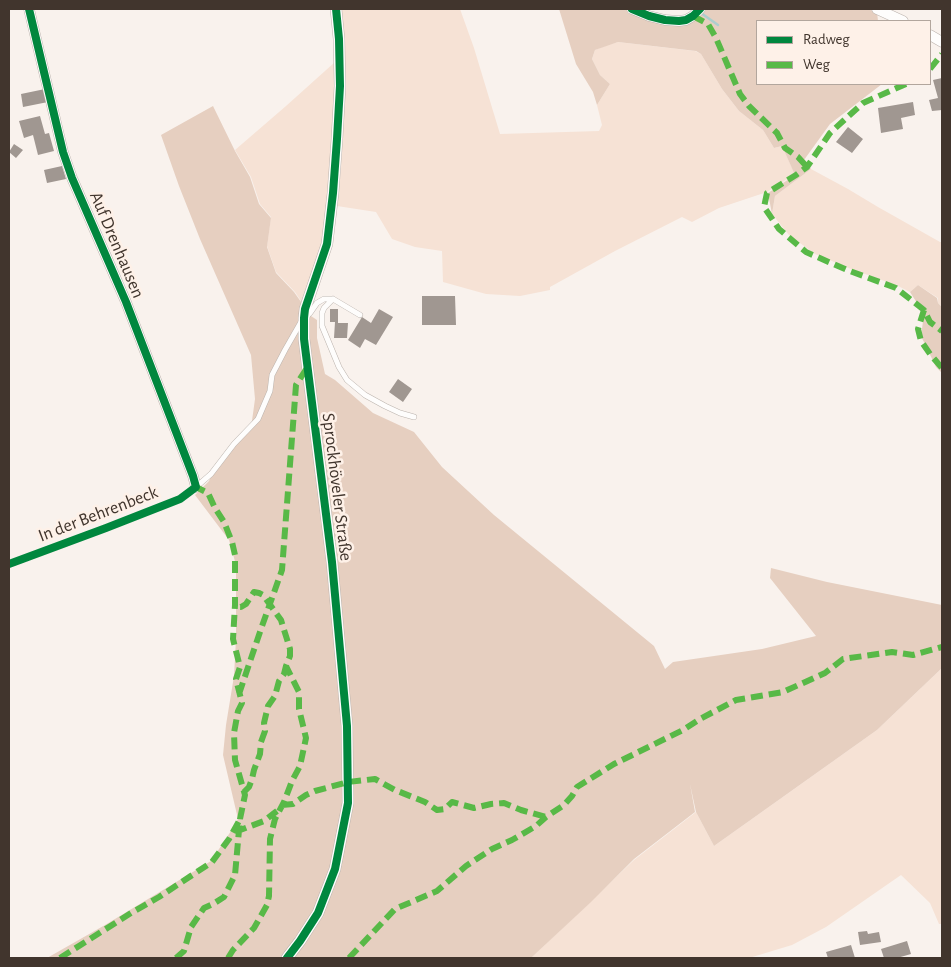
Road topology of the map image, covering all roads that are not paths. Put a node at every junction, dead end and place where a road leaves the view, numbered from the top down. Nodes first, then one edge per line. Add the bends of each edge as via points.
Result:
1 (29, 9) edge
2 (336, 9) edge
3 (632, 9) edge
4 (700, 9) edge
5 (877, 9) edge
6 (901, 20) edge
7 (931, 36) edge
8 (942, 42) edge
9 (332, 299) junction
10 (360, 315) dead end
11 (304, 318) junction
12 (414, 417) dead end
13 (196, 487) junction
14 (9, 564) edge
15 (287, 958) edge

1 - 13 street, Auf Drenhausen via 72,178 126,302
2 - 11 street, Sprockhöveler Straße via 340,86 331,210 327,244
3 - 4 street via 649,16 679,21 686,20
5 - 6 street
7 - 8 street
9 - 10 lane
9 - 11 lane, In der Behrenbeck via 317,303
9 - 12 lane via 322,313 322,326 338,367 347,380 385,406
11 - 13 lane, In der Behrenbeck via 272,375 270,391 258,419
11 - 15 street, Sprockhöveler Straße via 338,622 347,726 348,802 335,869 318,913
13 - 14 lane, In der Behrenbeck via 180,499

